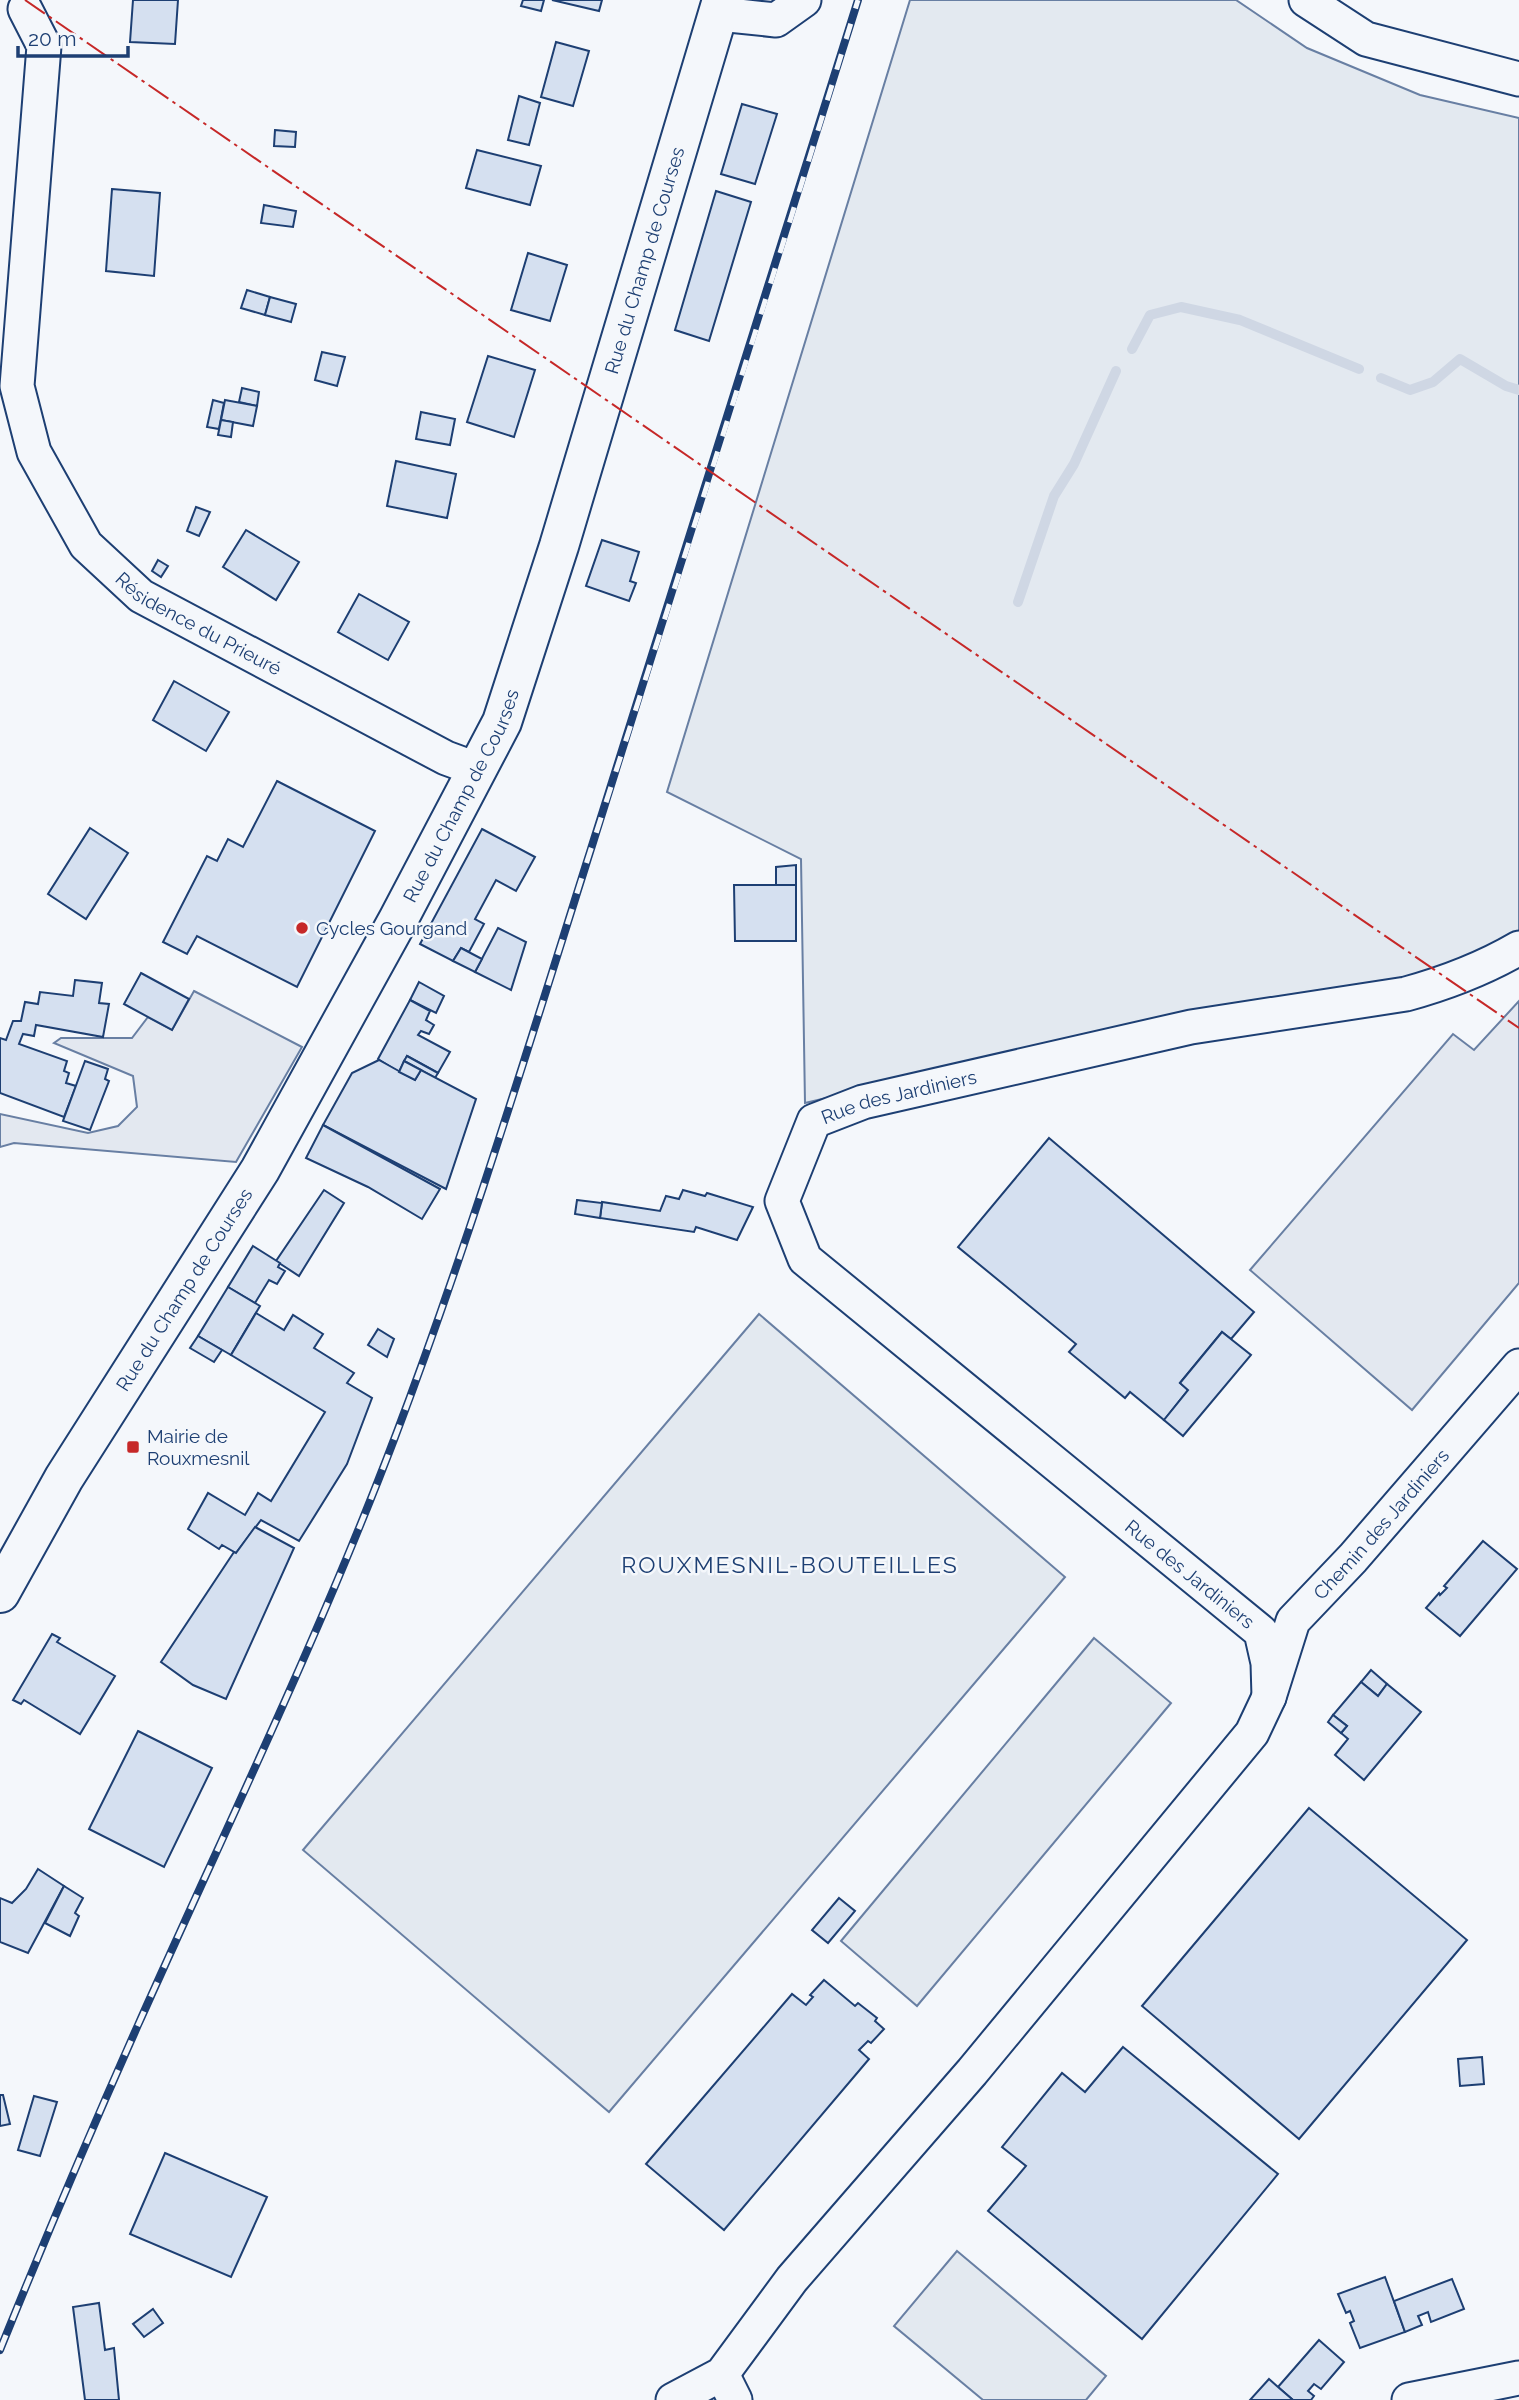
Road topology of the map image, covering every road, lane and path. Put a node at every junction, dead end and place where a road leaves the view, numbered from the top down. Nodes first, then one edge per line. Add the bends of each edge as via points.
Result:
1 (804, 0) edge
2 (1306, 0) edge
3 (720, 7) edge
4 (25, 9) dead end
5 (1519, 79) edge
6 (9, 395) edge
7 (476, 769) junction
8 (1519, 948) edge
9 (1519, 1366) edge
10 (0, 1593) edge
11 (1269, 1696) junction
12 (1519, 2378) edge
13 (728, 2387) edge
14 (673, 2400) edge
15 (1409, 2400) edge

1 - 3 street via 776,20
2 - 5 street via 1366,38
3 - 7 main road, Rue du Champ de Courses via 547,584 502,722
4 - 6 street, Résidence du Prieuré via 44,46
6 - 7 street, Résidence du Prieuré via 34,452 86,545 141,596 446,758
7 - 10 main road, Rue du Champ de Courses via 260,1170 64,1478
8 - 11 street, Rue des Jardiniers via 1490,965 1406,993 1191,1027 863,1102 814,1121 782,1201 805,1259 1261,1632
9 - 11 street, Chemin des Jardiniers via 1293,1621
11 - 13 street, Chemin des Jardiniers via 1252,1732 972,2072 792,2279
12 - 15 street
13 - 14 street

